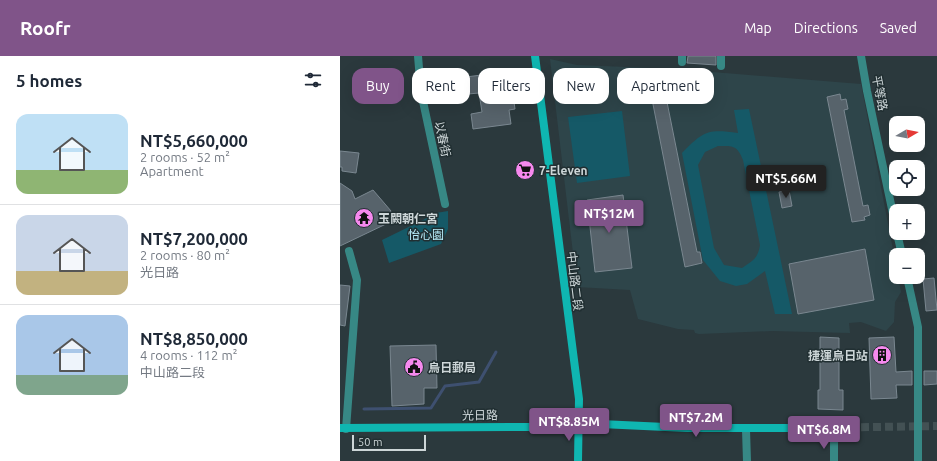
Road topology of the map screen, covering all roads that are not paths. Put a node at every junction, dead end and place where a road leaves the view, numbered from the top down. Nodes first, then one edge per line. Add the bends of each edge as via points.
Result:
1 (418, 56) edge
2 (535, 56) edge
3 (721, 56) edge
4 (861, 56) edge
5 (721, 66) dead end
6 (445, 204) dead end
7 (891, 204) edge
8 (349, 251) dead end
9 (909, 284) edge
10 (579, 423) junction
11 (343, 428) edge
12 (813, 428) tunnel mouth
13 (746, 429) junction
14 (834, 439) dead end
15 (578, 461) edge
16 (747, 461) edge
17 (834, 461) edge
18 (918, 461) edge

1 - 6 street, 以春街 via 420,92
2 - 10 main road, 中山路二段 via 579,399
3 - 5 street
4 - 7 street, 平等路
8 - 11 street via 357,280
9 - 18 street via 918,327
10 - 11 main road, 光日路 via 530,427
10 - 13 main road, 光日路
10 - 15 main road, 中山路二段
12 - 13 main road, 光日路
13 - 16 street
14 - 17 street

